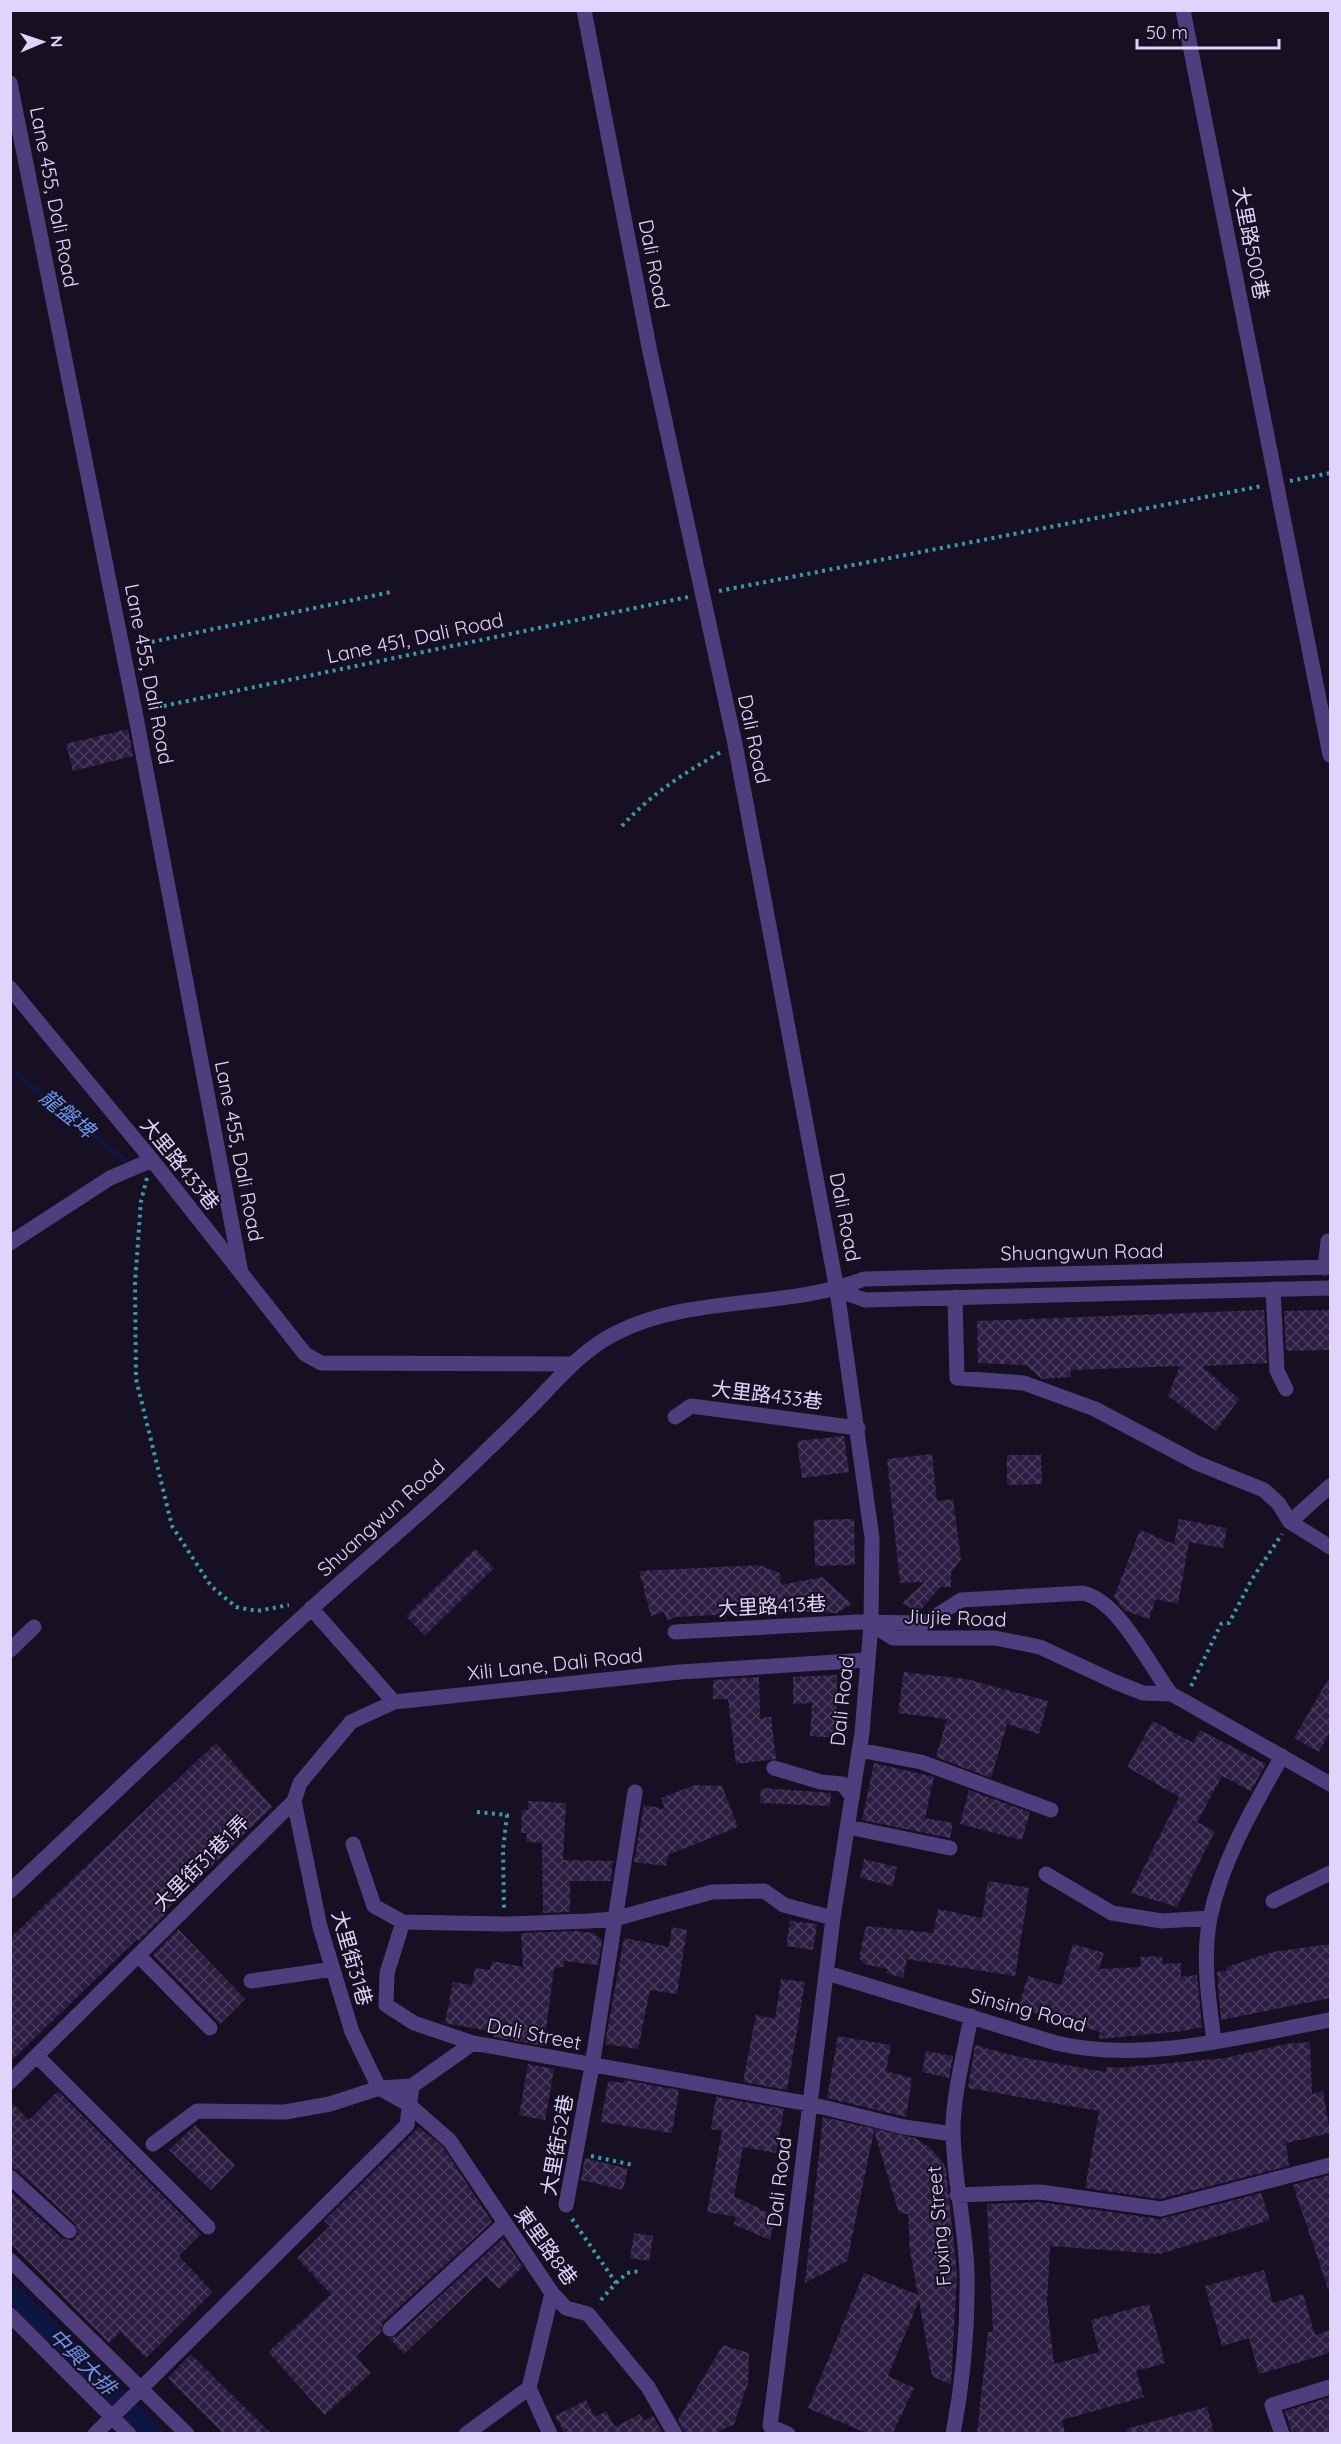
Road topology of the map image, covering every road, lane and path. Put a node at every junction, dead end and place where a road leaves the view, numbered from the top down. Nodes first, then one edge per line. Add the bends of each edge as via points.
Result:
1 (584, 10) edge
2 (1183, 10) edge
3 (10, 83) edge
4 (1330, 473) edge
5 (1277, 483) junction
6 (391, 592) dead end
7 (701, 595) junction
8 (122, 648) junction
9 (135, 712) junction
10 (735, 744) junction
11 (1330, 755) edge
12 (622, 826) dead end
13 (10, 988) edge
14 (152, 1160) junction
15 (1330, 1240) edge
16 (10, 1243) edge
17 (1328, 1268) edge
18 (241, 1273) junction
19 (1330, 1288) edge
20 (1273, 1289) junction
21 (837, 1290) junction
22 (955, 1297) junction
23 (572, 1364) junction
24 (1286, 1389) dead end
25 (675, 1417) dead end
26 (858, 1428) junction
27 (1330, 1485) edge
28 (1290, 1522) junction
29 (1330, 1548) edge
30 (311, 1608) junction
31 (871, 1624) junction
32 (34, 1627) dead end
33 (675, 1632) dead end
34 (10, 1650) edge
35 (867, 1660) junction
36 (1177, 1697) junction
37 (394, 1702) junction
38 (859, 1750) junction
39 (1282, 1756) junction
40 (774, 1768) dead end
41 (1330, 1784) edge
42 (634, 1792) dead end
43 (852, 1796) junction
44 (294, 1801) junction
45 (1051, 1810) dead end
46 (477, 1812) dead end
47 (848, 1827) junction
48 (353, 1844) dead end
49 (950, 1848) dead end
50 (1330, 1872) edge
51 (1046, 1874) dead end
52 (10, 1891) edge
53 (1273, 1901) dead end
54 (832, 1918) junction
55 (1210, 1918) junction
56 (614, 1919) junction
57 (403, 1922) junction
58 (504, 1924) junction
59 (138, 1955) junction
60 (333, 1969) junction
61 (826, 1973) junction
62 (251, 1982) dead end
63 (971, 2016) junction
64 (1330, 2020) edge
65 (210, 2028) dead end
66 (1214, 2041) junction
67 (473, 2043) junction
68 (37, 2055) junction
69 (592, 2066) junction
70 (10, 2082) edge
71 (412, 2086) junction
72 (379, 2088) junction
73 (408, 2104) junction
74 (810, 2104) junction
75 (953, 2134) junction
76 (153, 2144) dead end
77 (575, 2152) junction
78 (633, 2165) dead end
79 (1330, 2165) edge
80 (10, 2177) edge
81 (957, 2195) junction
82 (566, 2205) joint
83 (504, 2224) junction
84 (208, 2227) dead end
85 (69, 2231) dead end
86 (10, 2260) edge
87 (640, 2271) dead end
88 (616, 2283) junction
89 (552, 2293) junction
90 (588, 2314) junction
91 (10, 2315) edge
92 (390, 2329) dead end
93 (1330, 2387) edge
94 (141, 2388) junction
95 (529, 2388) junction
96 (111, 2416) junction
97 (767, 2430) edge
98 (95, 2433) edge
99 (129, 2433) edge
100 (187, 2433) edge
101 (466, 2433) edge
102 (550, 2433) edge
103 (675, 2433) edge
104 (788, 2433) edge
105 (953, 2433) edge
106 (1282, 2433) edge

1 - 7 street, Dali Road
2 - 5 street, 大里路500巷
3 - 8 street, Lane 455, Dali Road
4 - 5 path, Lane 451, Dali Road
5 - 7 path, Lane 451, Dali Road
5 - 11 street, 大里路500巷
6 - 8 path
7 - 9 path, Lane 451, Dali Road
7 - 10 street, Dali Road
8 - 9 street, Lane 455, Dali Road
9 - 18 street, Lane 455, Dali Road
10 - 12 path via 684,772 643,803
10 - 21 street, Dali Road
13 - 14 street, 大里路433巷
14 - 16 street via 110,1178
14 - 18 street, 大里路433巷
14 - 30 path via 139,1225 136,1379 172,1526 211,1586 236,1607 256,1611 297,1603
15 - 17 street
17 - 21 street, Shuangwun Road via 864,1279
18 - 23 street, 大里路433巷 via 305,1354 321,1363
19 - 20 street, Shuangwun Road
20 - 22 street, Shuangwun Road
20 - 24 street via 1277,1371
21 - 22 street, Shuangwun Road via 866,1300
21 - 23 street, Shuangwun Road via 661,1317 596,1344
21 - 26 street, Dali Road
22 - 28 street via 957,1378 1024,1383 1095,1409 1197,1462 1264,1490
23 - 30 street, Shuangwun Road via 448,1486
25 - 26 street, 大里路433巷 via 691,1406
26 - 31 street, Dali Road via 872,1538
27 - 28 street
28 - 29 street
28 - 36 path
30 - 37 street
30 - 52 street, Shuangwun Road
31 - 33 street, 大里路413巷
31 - 35 street, Dali Road
31 - 36 street, Jiujie Road via 893,1638 995,1638 1023,1643 1143,1693
31 - 36 street, Jiujie Road via 925,1623 961,1600 1091,1595 1110,1609
32 - 34 street
35 - 37 street, Xili Lane, Dali Road via 680,1672
35 - 38 street, Dali Road
36 - 39 street, Jiujie Road
37 - 44 street, Xili Lane, Dali Road via 351,1722 300,1783
38 - 43 street, Dali Road
38 - 45 street via 921,1762
39 - 41 street, Jiujie Road
39 - 55 street via 1237,1838
40 - 43 street via 842,1784
42 - 56 street, 大里街52巷
43 - 47 street, Dali Road
44 - 59 street, 大里街31巷1弄
44 - 60 street, 大里街31巷
46 - 58 path via 507,1815 503,1850
47 - 49 street
47 - 54 street, Dali Road
48 - 57 street via 374,1906
50 - 53 street
51 - 55 street via 1112,1913 1162,1921
54 - 56 street via 784,1905 764,1891 712,1892
54 - 61 street, Dali Road
55 - 66 street via 1207,1957
56 - 58 street
56 - 69 street, 大里街52巷
57 - 58 street
57 - 67 street via 387,1973 386,2005 414,2023
59 - 65 street
59 - 68 street, 大里街31巷1弄
60 - 62 street
60 - 72 street, 大里街31巷 via 352,2032
61 - 63 street, Sinsing Road
61 - 74 street, Dali Road
63 - 66 street, Sinsing Road via 1056,2043 1095,2049 1133,2050
63 - 75 street, Fuxing Street
64 - 66 street, Sinsing Road
67 - 69 street, Dali Street
67 - 71 street, Dali Street
68 - 70 street, 大里街31巷1弄
68 - 84 street
69 - 74 street, Dali Street
69 - 77 street, 大里街52巷
71 - 72 street
71 - 73 street
72 - 73 street
72 - 76 street via 330,2104 285,2112 197,2111
73 - 83 street, 東里路8巷 via 450,2141
73 - 94 street via 407,2124
74 - 75 street, Dali Street via 904,2127
74 - 97 street, Dali Road
75 - 81 street, Fuxing Street
77 - 78 path
77 - 82 street, 大里街52巷
79 - 81 street via 1161,2209 1040,2192
80 - 85 street
81 - 105 street, Fuxing Street via 967,2274 960,2396
82 - 88 path, 大里街52巷 via 573,2222
83 - 89 street, 東里路8巷
83 - 92 street
86 - 94 street
87 - 88 path via 627,2273
88 - 90 path
89 - 90 street, 東里路8巷 via 566,2308
89 - 95 street
90 - 103 street, 東里路8巷 via 648,2387
91 - 96 street
93 - 106 street via 1272,2405
94 - 96 street
94 - 100 street
95 - 101 street
95 - 102 street
96 - 98 street
96 - 99 street
97 - 104 street, Dali Road

